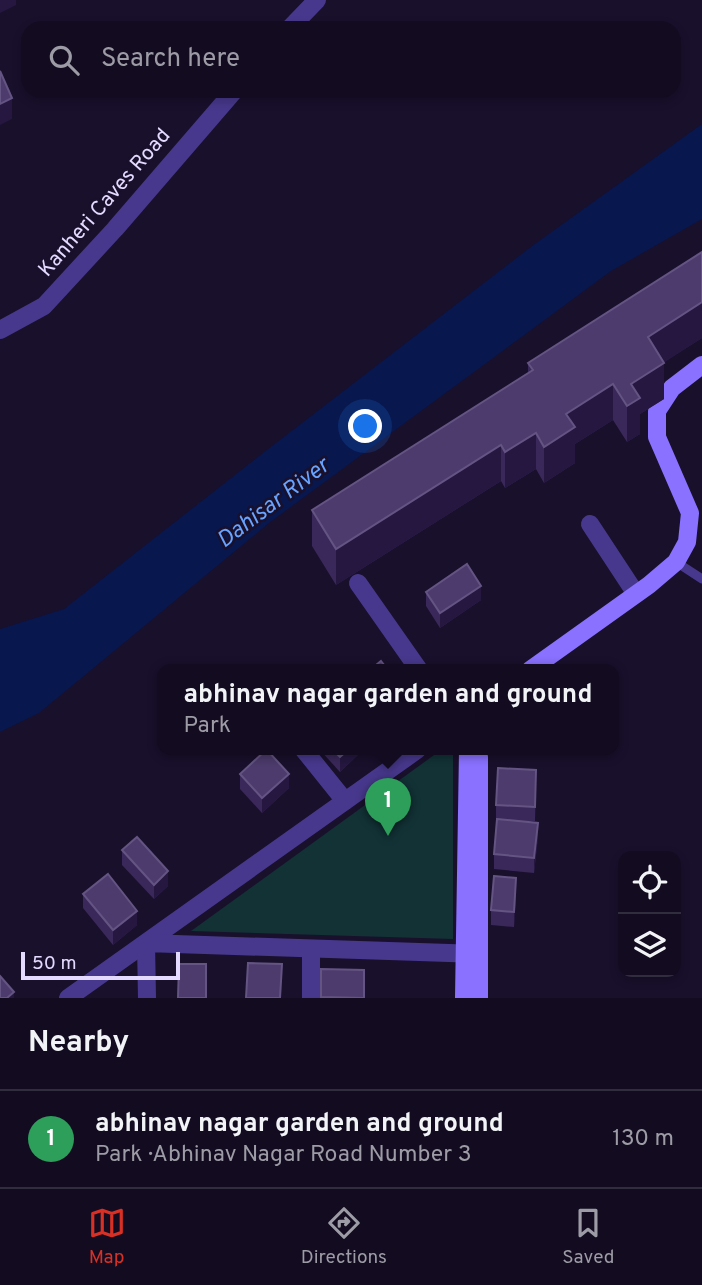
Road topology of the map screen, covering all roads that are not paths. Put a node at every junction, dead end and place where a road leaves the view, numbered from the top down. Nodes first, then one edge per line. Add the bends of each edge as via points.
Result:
1 (317, 0) edge
2 (297, 21) edge
3 (228, 98) edge
4 (0, 330) edge
5 (702, 365) edge
6 (590, 524) dead end
7 (676, 562) junction
8 (702, 579) edge
9 (358, 583) dead end
10 (636, 594) junction
11 (415, 664) edge
12 (538, 664) edge
13 (308, 755) edge
14 (410, 755) edge
15 (468, 755) edge
16 (479, 755) edge
17 (345, 801) junction
18 (146, 943) junction
19 (312, 949) junction
20 (472, 954) junction
21 (68, 998) edge
22 (147, 998) edge
23 (311, 998) edge
24 (464, 998) edge
25 (479, 998) edge

1 - 2 street
3 - 4 street, Kanheri Caves Road via 44,306
5 - 7 street via 671,388 657,411 657,437 690,513 687,542
6 - 10 street
7 - 8 lane
7 - 10 street
9 - 11 street
10 - 12 street
13 - 17 street
14 - 17 street
15 - 20 street
16 - 20 street
17 - 18 street
18 - 19 street
18 - 21 street
18 - 22 street
19 - 20 street
19 - 23 street
20 - 24 street
20 - 25 street

